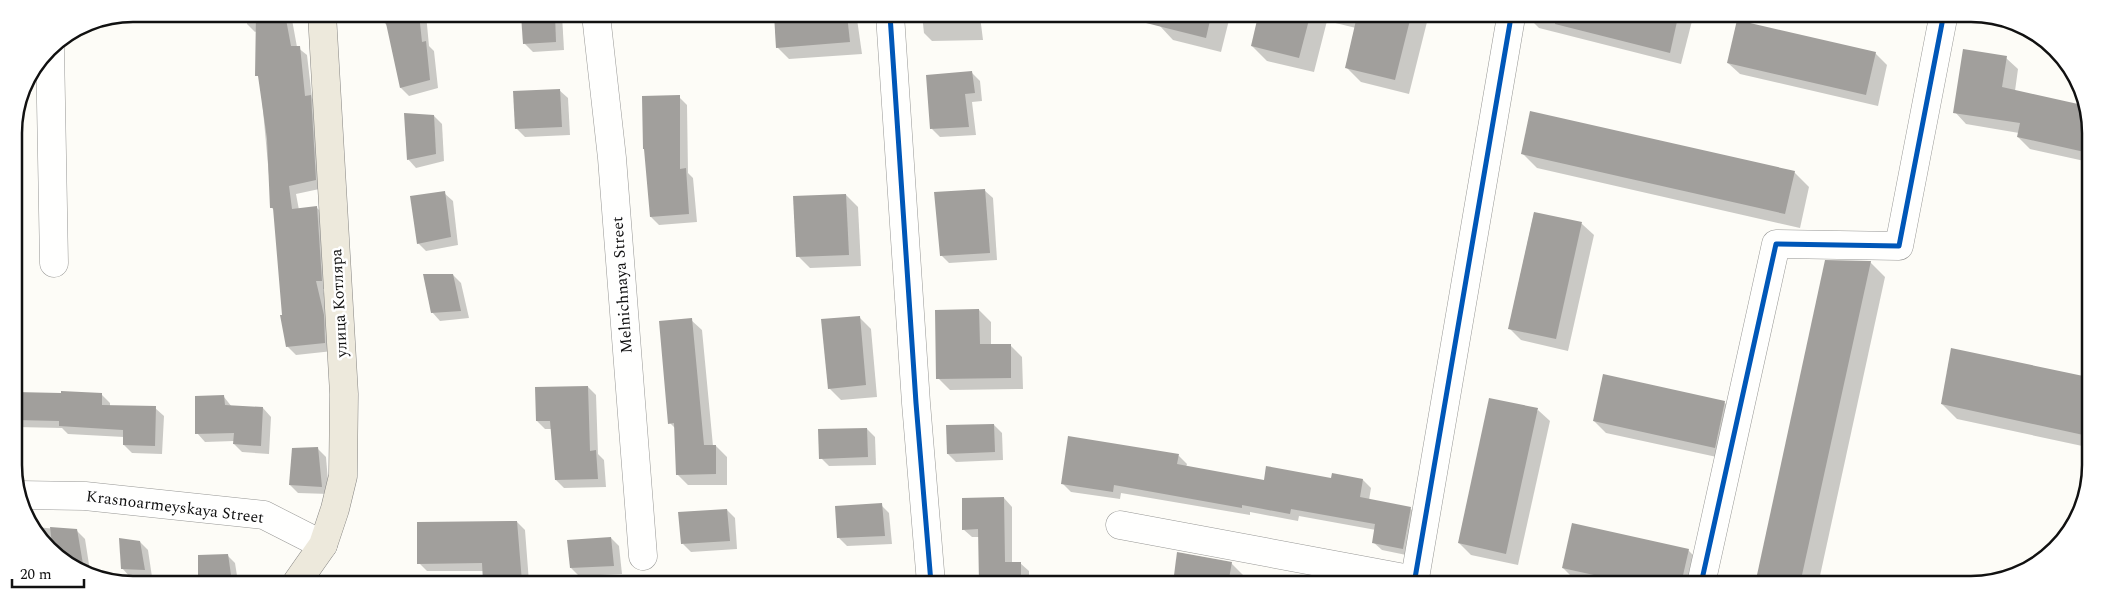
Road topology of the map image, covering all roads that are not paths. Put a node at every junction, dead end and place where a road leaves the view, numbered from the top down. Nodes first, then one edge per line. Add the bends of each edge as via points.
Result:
1 (1510, 22) edge
2 (1941, 22) edge
3 (323, 23) edge
4 (597, 23) edge
5 (891, 23) edge
6 (50, 60) edge
7 (54, 263) dead end
8 (26, 495) edge
9 (1120, 525) dead end
10 (324, 545) junction
11 (643, 556) dead end
12 (302, 576) edge
13 (930, 576) edge
14 (1384, 576) edge
15 (1416, 576) edge
16 (1703, 576) edge

1 - 15 street
2 - 16 street via 1899,246 1776,244
3 - 10 main road, улица Котляра via 344,435 342,476
4 - 11 street, Melnichnaya Street via 613,168
5 - 13 street
6 - 7 street
8 - 10 street, Krasnoarmeyskaya Street via 85,496 264,515
9 - 14 street
10 - 12 main road, улица Котляра

